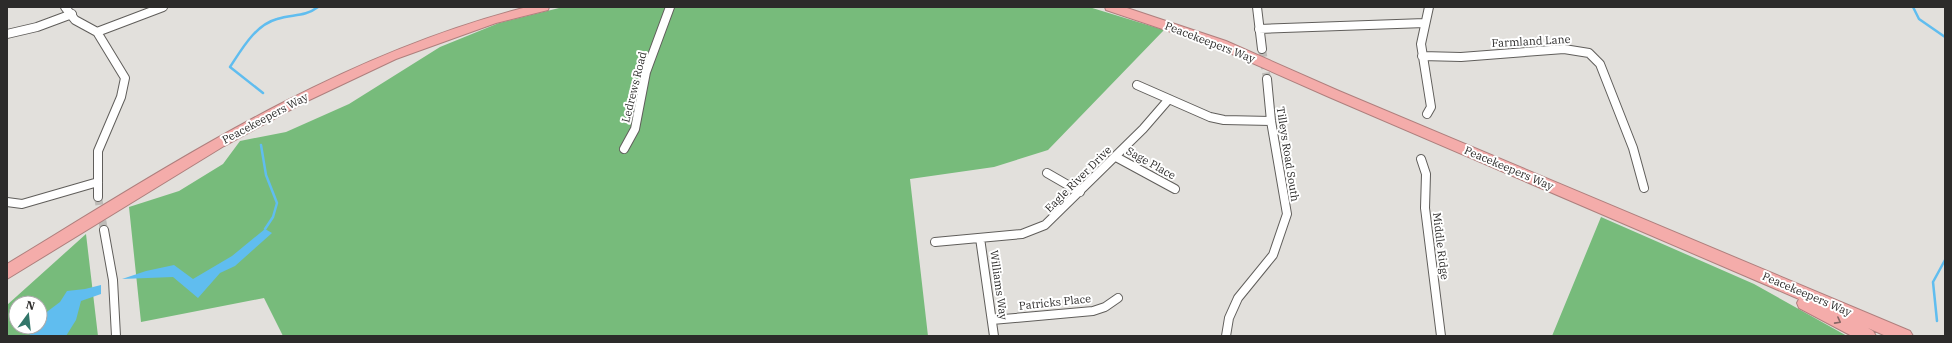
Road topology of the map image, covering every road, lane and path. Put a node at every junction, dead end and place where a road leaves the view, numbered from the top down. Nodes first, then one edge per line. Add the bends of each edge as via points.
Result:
1 (65, 7) edge
2 (163, 7) edge
3 (543, 7) edge
4 (670, 7) edge
5 (1111, 7) edge
6 (1257, 7) edge
7 (1429, 7) edge
8 (72, 14) junction
9 (1425, 23) junction
10 (1259, 29) junction
11 (97, 32) junction
12 (7, 34) edge
13 (1262, 49) tunnel mouth
14 (1422, 56) junction
15 (1267, 79) tunnel mouth
16 (1137, 85) dead end
17 (1169, 100) junction
18 (1427, 114) dead end
19 (1271, 121) junction
20 (624, 149) dead end
21 (1116, 157) junction
22 (1421, 159) dead end
23 (1047, 173) dead end
24 (98, 182) junction
25 (1644, 188) dead end
26 (1175, 189) dead end
27 (1080, 192) junction
28 (98, 196) tunnel mouth
29 (7, 202) edge
30 (104, 230) tunnel mouth
31 (980, 238) junction
32 (935, 242) dead end
33 (1717, 256) junction
34 (7, 272) edge
35 (1118, 298) dead end
36 (1857, 316) junction
37 (992, 320) junction
38 (116, 336) edge
39 (994, 336) edge
40 (1226, 336) edge
41 (1442, 336) edge
42 (1867, 336) edge
43 (1904, 336) edge
44 (1913, 336) edge

1 - 8 street
2 - 11 street
3 - 34 highway, Peacekeepers Way via 492,20 390,56 298,100 219,142
4 - 20 street, Ledrews Road via 646,72 634,129
5 - 33 highway, Peacekeepers Way via 1221,44
6 - 10 street
7 - 9 street
8 - 11 street via 75,20
8 - 12 street via 37,27
9 - 10 street
9 - 14 street via 1421,44
10 - 13 street
11 - 24 street via 125,78 121,97 98,151
14 - 18 street via 1431,107
14 - 25 street, Farmland Lane via 1461,57 1564,49 1592,54 1600,64 1633,148
15 - 19 street, Tilleys Road South
16 - 17 street
17 - 19 street via 1216,119
17 - 21 street, Eagle River Drive
19 - 40 street, Tilleys Road South via 1287,214 1273,255 1238,298 1229,318
21 - 26 street, Sage Place
21 - 27 street, Eagle River Drive
22 - 41 street, Middle Ridge via 1426,174 1425,208
23 - 27 street
24 - 28 street
24 - 29 street via 22,204
27 - 31 street, Eagle River Drive via 1052,220 1037,230
30 - 38 street via 113,280
31 - 32 street, Eagle River Drive
31 - 37 street, Williams Way
33 - 36 highway, Peacekeepers Way
33 -> 42 highway
35 - 37 street, Patricks Place via 1093,311
36 - 43 highway, Peacekeepers Way
36 - 44 highway
37 - 39 street, Williams Way

